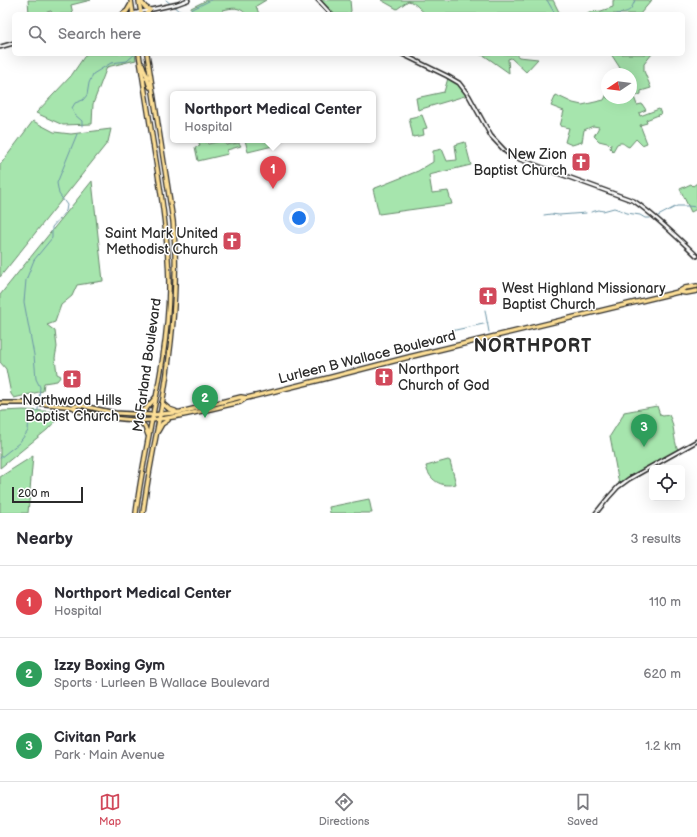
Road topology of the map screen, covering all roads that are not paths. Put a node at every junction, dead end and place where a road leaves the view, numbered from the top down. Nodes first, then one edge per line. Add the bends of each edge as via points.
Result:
1 (139, 0) edge
2 (188, 0) edge
3 (318, 0) edge
4 (131, 1) edge
5 (150, 10) junction
6 (125, 12) edge
7 (132, 12) edge
8 (141, 12) edge
9 (144, 12) edge
10 (329, 12) edge
11 (12, 44) edge
12 (0, 47) edge
13 (139, 56) edge
14 (147, 56) edge
15 (406, 56) edge
16 (140, 61) junction
17 (150, 77) junction
18 (143, 78) junction
19 (152, 92) junction
20 (697, 256) edge
21 (697, 286) edge
22 (697, 291) edge
23 (678, 292) junction
24 (156, 396) junction
25 (247, 398) junction
26 (0, 403) edge
27 (162, 403) junction
28 (73, 407) junction
29 (180, 412) junction
30 (137, 414) junction
31 (153, 415) junction
32 (160, 415) junction
33 (171, 418) junction
34 (159, 419) junction
35 (139, 420) junction
36 (152, 420) junction
37 (156, 435) junction
38 (148, 438) junction
39 (697, 441) edge
40 (136, 513) edge
41 (143, 513) edge
42 (596, 513) edge

1 - 5 highway
1 - 8 highway
2 - 5 main road
3 - 10 main road
4 - 6 highway
4 - 7 highway
5 - 9 main road
11 - 12 main road
13 - 16 highway, McFarland Boulevard
14 - 17 highway, McFarland Boulevard
15 - 20 main road via 461,85 489,132 507,153 634,201
16 - 17 highway via 145,74
16 - 18 highway, McFarland Boulevard
17 - 19 highway, McFarland Boulevard
18 - 19 highway via 147,78
18 - 24 highway, McFarland Boulevard via 161,195 168,267 166,329
19 - 27 highway, McFarland Boulevard via 172,213 175,254 172,339
21 - 23 highway, Lurleen B Wallace Boulevard
22 - 23 highway, Lurleen B Wallace Boulevard
23 - 25 highway, Lurleen B Wallace Boulevard
24 - 30 highway via 149,407
24 - 31 highway, McFarland Boulevard
25 - 29 highway, Lurleen B Wallace Boulevard via 240,397
25 - 33 highway, Lurleen B Wallace Boulevard via 240,402
26 - 28 main road via 25,402
27 - 29 highway via 169,409
27 - 32 highway, McFarland Boulevard
28 - 30 main road via 79,405
28 - 35 main road via 112,418
29 - 32 highway, Lurleen B Wallace Boulevard
30 - 31 main road
31 - 32 highway, Lurleen B Wallace Boulevard
31 - 36 highway, McFarland Boulevard
32 - 34 highway, McFarland Boulevard
33 - 34 highway, Lurleen B Wallace Boulevard
33 - 37 highway via 162,424
34 - 36 highway, Lurleen B Wallace Boulevard
34 - 37 highway, McFarland Boulevard
35 - 36 main road
35 - 38 highway via 145,426
36 - 38 highway, McFarland Boulevard
37 - 41 highway, McFarland Boulevard
38 - 40 highway, McFarland Boulevard
39 - 42 main road via 618,487

